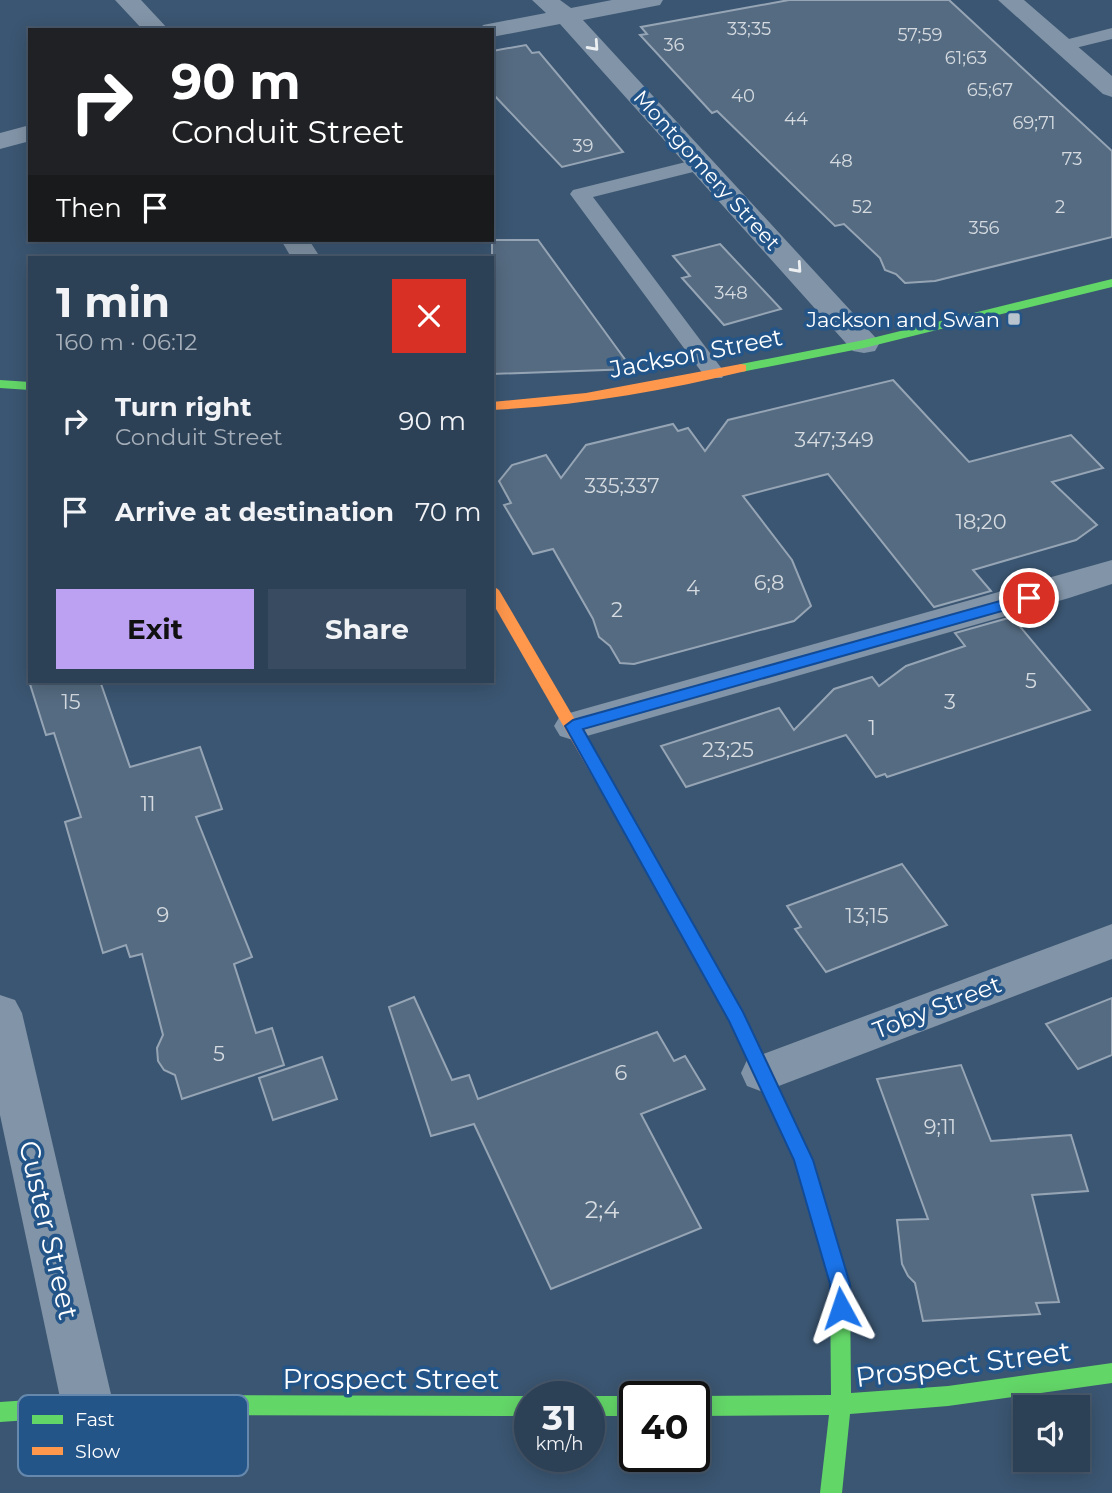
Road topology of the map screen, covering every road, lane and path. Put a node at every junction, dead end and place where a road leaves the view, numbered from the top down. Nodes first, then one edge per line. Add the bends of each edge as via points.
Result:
1 (127, 0) edge
2 (651, 0) edge
3 (1010, 0) edge
4 (555, 8) edge
5 (155, 28) edge
6 (494, 29) edge
7 (1112, 33) edge
8 (1063, 46) junction
9 (1112, 89) edge
10 (28, 134) edge
11 (0, 141) edge
12 (702, 164) junction
13 (1112, 283) edge
14 (1045, 317) dead end
15 (864, 344) junction
16 (714, 373) junction
17 (0, 384) edge
18 (28, 386) edge
19 (494, 405) edge
20 (1112, 572) edge
21 (494, 593) edge
22 (573, 726) junction
23 (1112, 941) edge
24 (0, 1013) edge
25 (763, 1073) junction
26 (1112, 1373) edge
27 (85, 1395) edge
28 (841, 1404) junction
29 (514, 1406) edge
30 (710, 1406) edge
31 (248, 1407) edge
32 (18, 1411) edge
33 (0, 1412) edge
34 (831, 1493) edge

1 - 5 street
2 - 4 street
3 - 8 street
4 - 6 street
4 -> 12 street, Montgomery Street
7 - 8 lane
8 - 9 street
10 - 11 street
12 -> 15 street, Montgomery Street
12 - 16 lane via 580,194
13 - 15 street, Jackson Street
14 - 15 street
15 - 16 street, Jackson Street
16 - 19 street, Jackson Street via 615,393
17 - 18 street
20 - 22 street
21 - 22 street
22 - 25 street via 737,1017
23 - 25 street, Toby Street
24 - 27 street, Custer Street
25 - 28 street via 803,1160 840,1284
26 - 28 street, Prospect Street via 948,1396
28 - 30 street, Prospect Street
28 - 34 street
29 - 31 street, Prospect Street
32 - 33 street, Prospect Street

